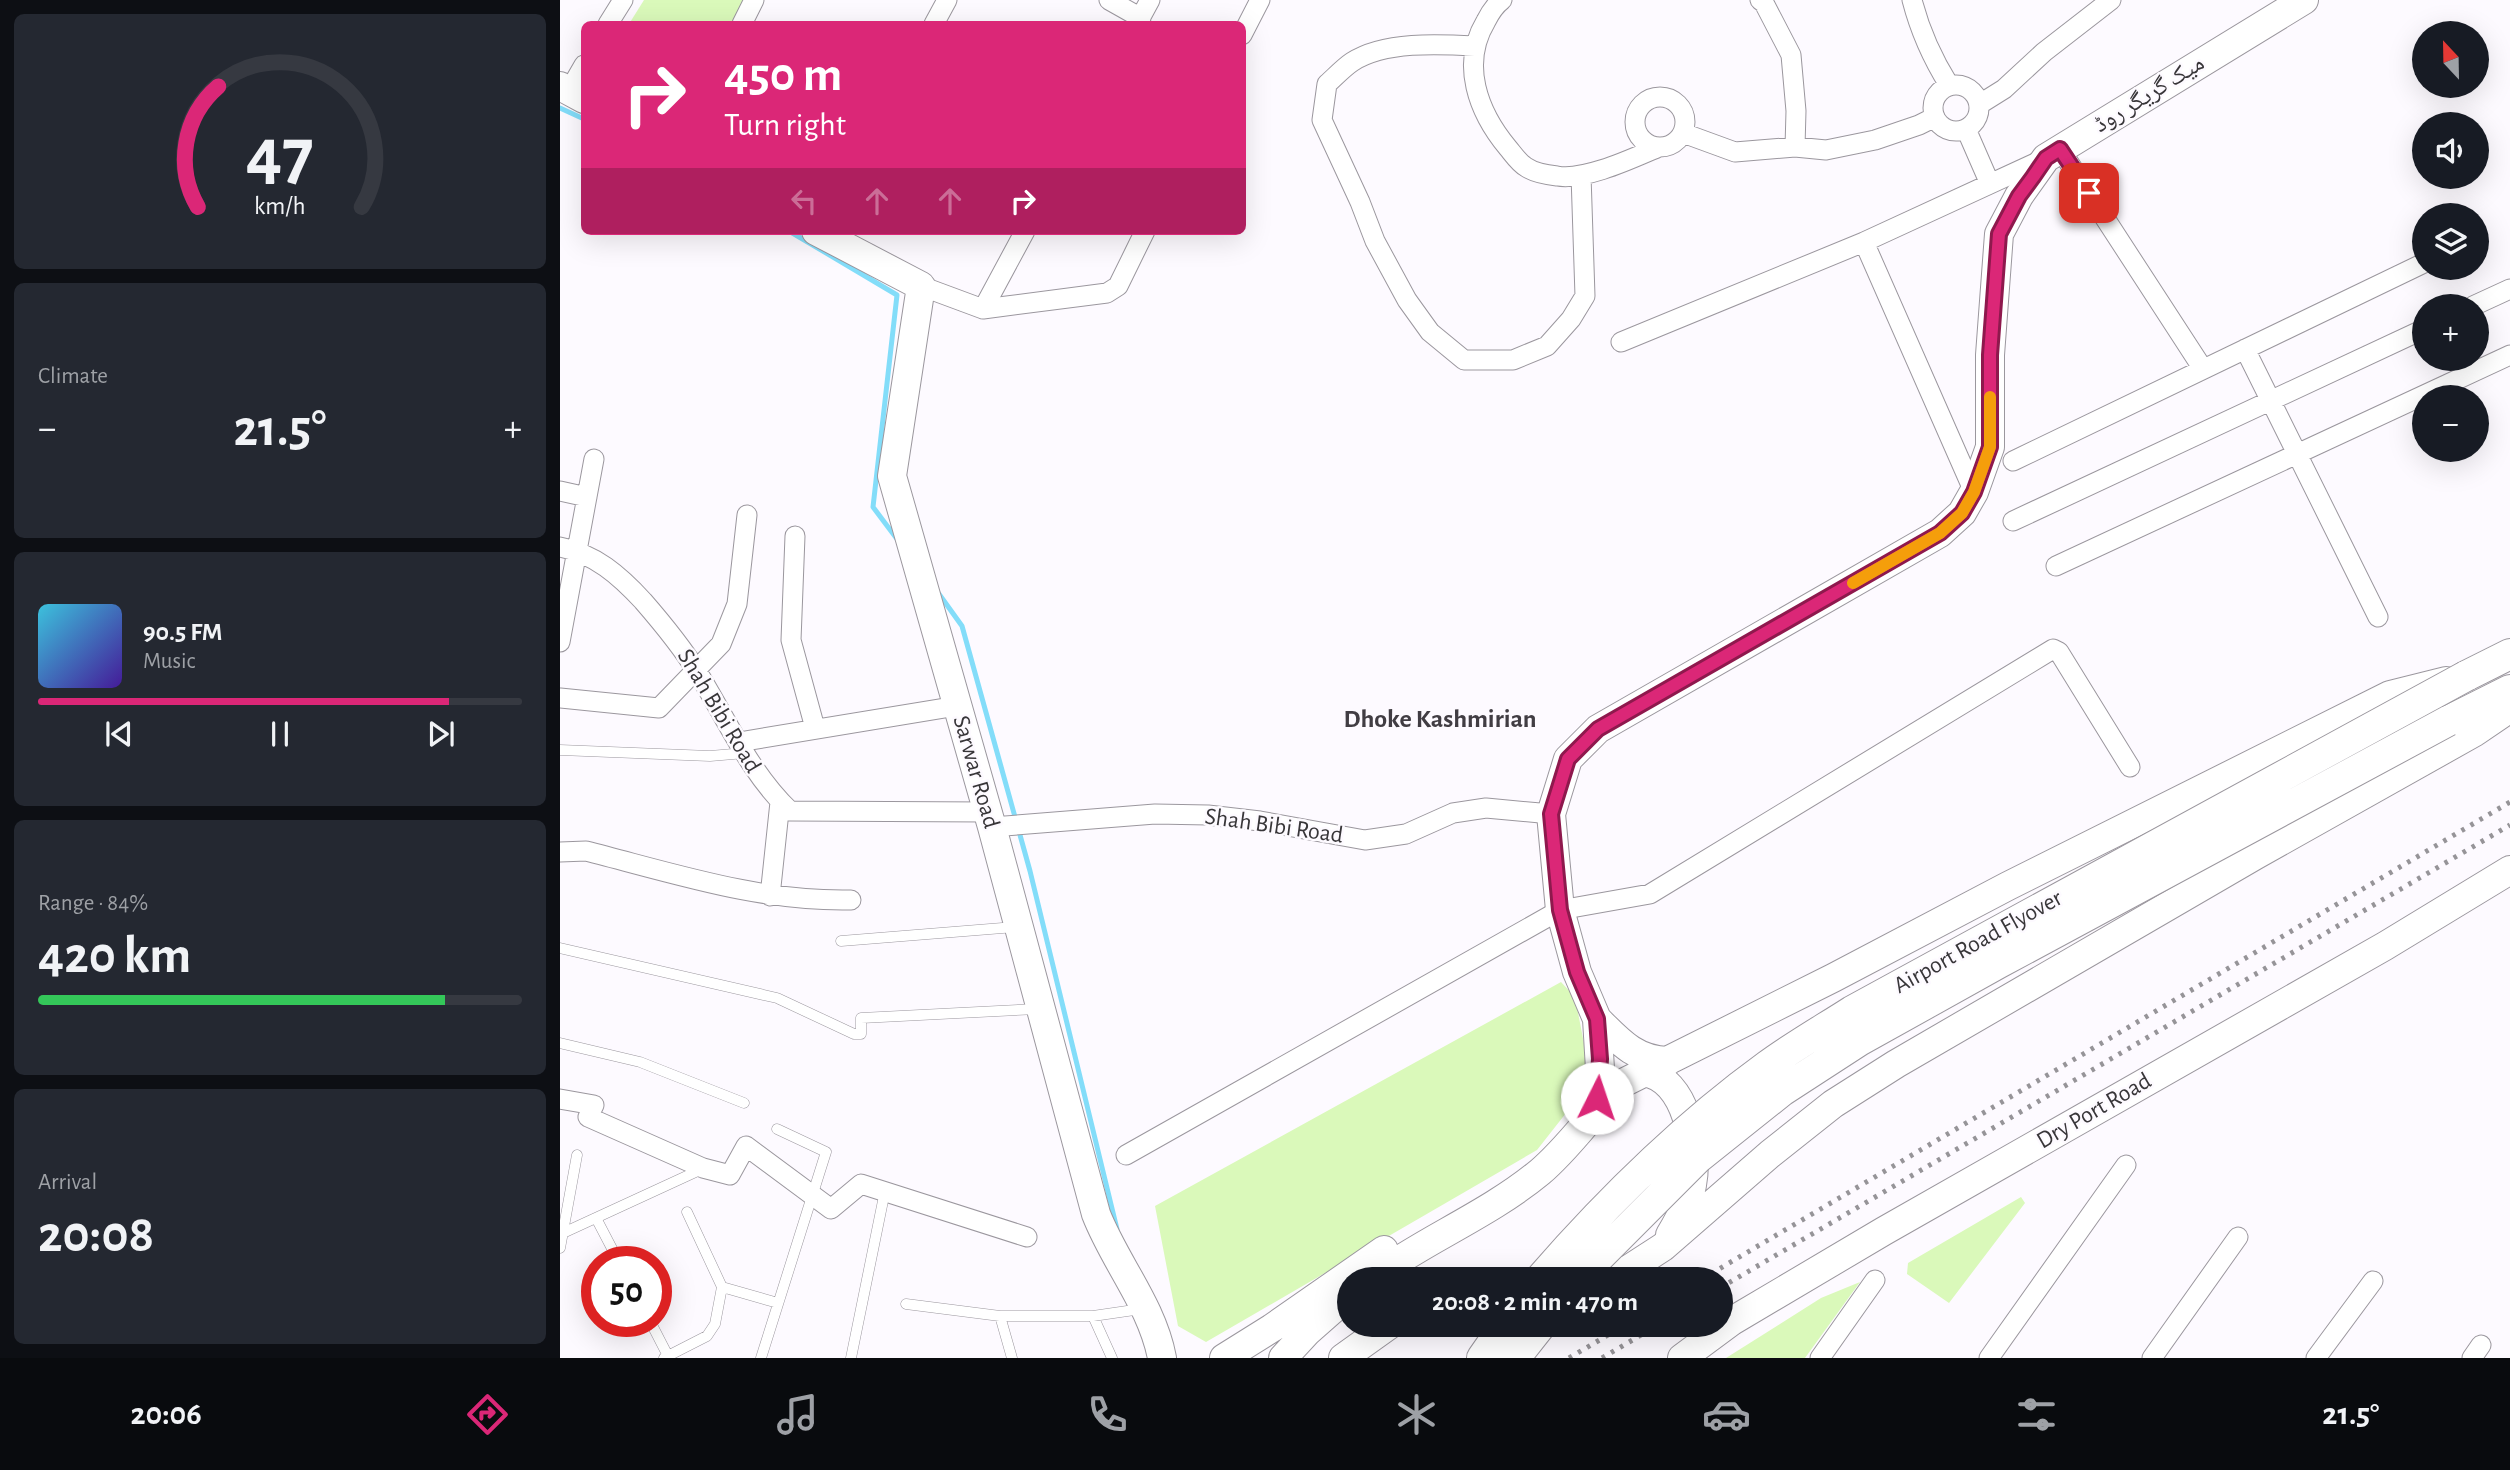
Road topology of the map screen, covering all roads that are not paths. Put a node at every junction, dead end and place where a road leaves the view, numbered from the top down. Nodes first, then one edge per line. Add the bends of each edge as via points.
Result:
1 (623, 0) edge
2 (754, 0) edge
3 (947, 0) edge
4 (1109, 0) edge
5 (1150, 0) edge
6 (1260, 0) edge
7 (1502, 0) edge
8 (1760, 0) edge
9 (1912, 0) edge
10 (2111, 0) edge
11 (2304, 0) edge
12 (610, 21) edge
13 (744, 21) edge
14 (936, 21) edge
15 (1139, 21) edge
16 (1246, 28) edge
17 (1475, 46) junction
18 (581, 71) edge
19 (1949, 85) junction
20 (571, 92) edge
21 (1980, 104) junction
22 (1935, 117) junction
23 (1966, 129) junction
24 (1683, 133) junction
25 (1658, 147) junction
26 (1794, 147) junction
27 (2053, 154) junction
28 (1581, 175) junction
29 (1990, 184) junction
30 (826, 235) edge
31 (1023, 235) edge
32 (1143, 235) edge
33 (1864, 242) junction
34 (2412, 269) edge
35 (921, 286) junction
36 (2510, 289) edge
37 (2489, 299) edge
38 (983, 309) junction
39 (2412, 335) edge
40 (1621, 342) dead end
41 (2245, 349) junction
42 (2510, 355) edge
43 (2203, 369) junction
44 (2270, 401) junction
45 (2297, 454) junction
46 (594, 459) dead end
47 (2014, 461) dead end
48 (560, 491) edge
49 (1974, 492) junction
50 (587, 497) junction
51 (747, 515) dead end
52 (2013, 521) dead end
53 (795, 536) dead end
54 (569, 548) edge
55 (2056, 566) dead end
56 (2378, 617) dead end
57 (560, 642) edge
58 (2510, 654) edge
59 (696, 671) junction
60 (2466, 676) junction
61 (2510, 690) edge
62 (560, 698) edge
63 (957, 706) junction
64 (2510, 708) edge
65 (816, 728) junction
66 (742, 748) junction
67 (560, 750) edge
68 (2130, 767) dead end
69 (780, 802) junction
70 (1551, 814) junction
71 (989, 820) junction
72 (560, 852) edge
73 (2510, 870) edge
74 (770, 896) junction
75 (851, 900) dead end
76 (1560, 910) junction
77 (1019, 926) junction
78 (841, 941) dead end
79 (560, 948) edge
80 (1042, 1009) junction
81 (1597, 1019) junction
82 (560, 1044) edge
83 (1655, 1067) junction
84 (560, 1099) edge
85 (744, 1103) dead end
86 (1595, 1113) junction
87 (777, 1129) dead end
88 (578, 1155) dead end
89 (1126, 1155) dead end
90 (2126, 1166) dead end
91 (703, 1168) junction
92 (1516, 1189) junction
93 (885, 1191) junction
94 (812, 1195) junction
95 (687, 1212) dead end
96 (596, 1218) junction
97 (563, 1233) junction
98 (1027, 1237) dead end
99 (2238, 1237) dead end
100 (611, 1246) edge
101 (1663, 1247) junction
102 (560, 1248) edge
103 (1390, 1267) edge
104 (1551, 1267) edge
105 (1589, 1267) edge
106 (1632, 1267) edge
107 (1875, 1280) dead end
108 (2373, 1281) dead end
109 (722, 1287) junction
110 (778, 1303) junction
111 (906, 1304) dead end
112 (1337, 1306) edge
113 (1145, 1309) junction
114 (1000, 1316) junction
115 (1093, 1316) junction
116 (657, 1337) edge
117 (1302, 1337) junction
118 (1372, 1337) edge
119 (1497, 1337) edge
120 (1532, 1337) edge
121 (1252, 1348) edge
122 (1166, 1352) edge
123 (666, 1357) edge
124 (761, 1358) edge
125 (851, 1358) edge
126 (1012, 1358) edge
127 (1112, 1358) edge
128 (1224, 1358) edge
129 (1283, 1358) edge
130 (1330, 1358) edge
131 (1343, 1358) edge
132 (1482, 1358) edge
133 (1515, 1358) edge
134 (1682, 1358) edge
135 (1819, 1358) edge
136 (1989, 1358) edge
137 (2151, 1358) edge
138 (2316, 1358) edge

1 - 12 street
2 - 13 street
3 - 14 street
4 - 15 street
5 - 15 street
6 - 16 street
7 - 17 street via 1476,36
8 - 26 street via 1791,55
9 - 19 street via 1931,55
10 - 21 street
11 - 27 street, میک گریگر روڈ
17 - 28 street via 1474,86 1490,127 1527,168 1559,177
17 - 28 street via 1390,48 1353,61 1327,84 1322,120 1406,300 1430,332 1464,360 1513,360 1546,346 1571,319 1585,296
18 - 20 street
19 - 21 street via 1965,86
19 - 22 street via 1933,102
21 - 23 street via 1977,119
22 - 23 street via 1944,128
22 - 26 street via 1875,140 1826,150
23 - 29 street
24 - 25 street via 1673,144
24 - 25 street via 1685,116 1676,102 1660,97 1644,103 1635,126 1643,140
24 - 26 street via 1735,152
25 - 28 street
27 - 29 street
27 - 43 street
27 - 49 street, میک گریگر روڈ via 2019,196 1999,234 1990,355 1990,447
29 - 33 street
30 - 35 street
31 - 38 street
32 - 38 street via 1118,286 1107,293
33 - 40 street
33 - 49 street
34 - 41 street
35 - 38 street
35 - 63 street, Sarwar Road via 892,475
36 - 37 street
39 - 44 street
41 - 43 street
41 - 44 street
42 - 45 street
43 - 47 street
44 - 45 street
44 - 52 street
45 - 55 street
45 - 56 street
46 - 50 street
48 - 50 street
49 - 70 street, میک گریگر روڈ via 1962,513 1940,533 1598,729 1568,759
50 - 54 street
51 - 59 street via 737,604 721,644
53 - 65 street via 791,640
54 - 57 street
54 - 59 street, Shah Bibi Road via 622,578 667,628
58 - 60 main road, Airport Road Flyover
59 - 62 street via 659,708
59 - 66 street, Shah Bibi Road
60 - 83 street via 2390,695
60 - 104 main road, Airport Road Flyover, bridge via 1852,1011 1724,1100 1600,1213
61 - 105 main road, Airport Road Flyover, bridge via 1859,1041 1782,1091 1698,1158
63 - 65 street
63 - 71 street, Sarwar Road
64 - 101 street via 1843,1097
65 - 66 street
66 - 67 lane via 710,756
66 - 69 street, Shah Bibi Road
68 - 76 street via 2053,649 1650,894
69 - 71 street, Shah Bibi Road via 790,811
69 - 74 street
70 - 71 street, Shah Bibi Road via 1486,808 1452,813 1406,834 1365,840 1209,815
70 - 76 street, میک گریگر روڈ
71 - 77 street, Sarwar Road
72 - 74 street via 586,851
73 - 134 street, Dry Port Road via 1884,1231 1732,1321
74 - 75 street
76 - 81 street, میک گریگر روڈ via 1577,972
76 - 89 street
77 - 78 lane
77 - 80 street, Sarwar Road
79 - 80 lane via 777,998 854,1034 861,1034 861,1018
80 - 113 street, Sarwar Road via 1096,1214
81 - 83 street, میک گریگر روڈ
81 - 86 street, میک گریگر روڈ via 1600,1069
82 - 85 lane via 640,1062
83 - 86 street via 1625,1082
83 - 101 street, میک گریگر روڈ via 1651,1073 1669,1085 1681,1101 1692,1153 1692,1185
84 - 91 street via 594,1105 588,1117
86 - 92 street via 1568,1146
87 - 94 lane via 826,1152
88 - 97 lane
90 - 136 street
91 - 94 street via 730,1175 746,1146
91 - 96 lane
92 - 103 street
92 - 121 street via 1399,1240
93 - 94 street via 861,1184 831,1209
93 - 98 street
93 - 125 lane
94 - 110 lane
95 - 109 lane
96 - 97 lane
96 - 100 lane
97 - 102 lane
99 - 137 street
101 - 106 street
107 - 135 street
108 - 138 street
109 - 110 lane
109 - 123 lane via 715,1324 707,1336
110 - 124 lane
111 - 114 lane
112 - 117 street
113 - 115 lane
113 - 122 street, Sarwar Road
114 - 115 lane
114 - 126 lane
115 - 127 lane
116 - 123 lane
117 - 129 street
117 - 130 street
118 - 131 street
119 - 132 main road
120 - 133 main road
121 - 128 street

